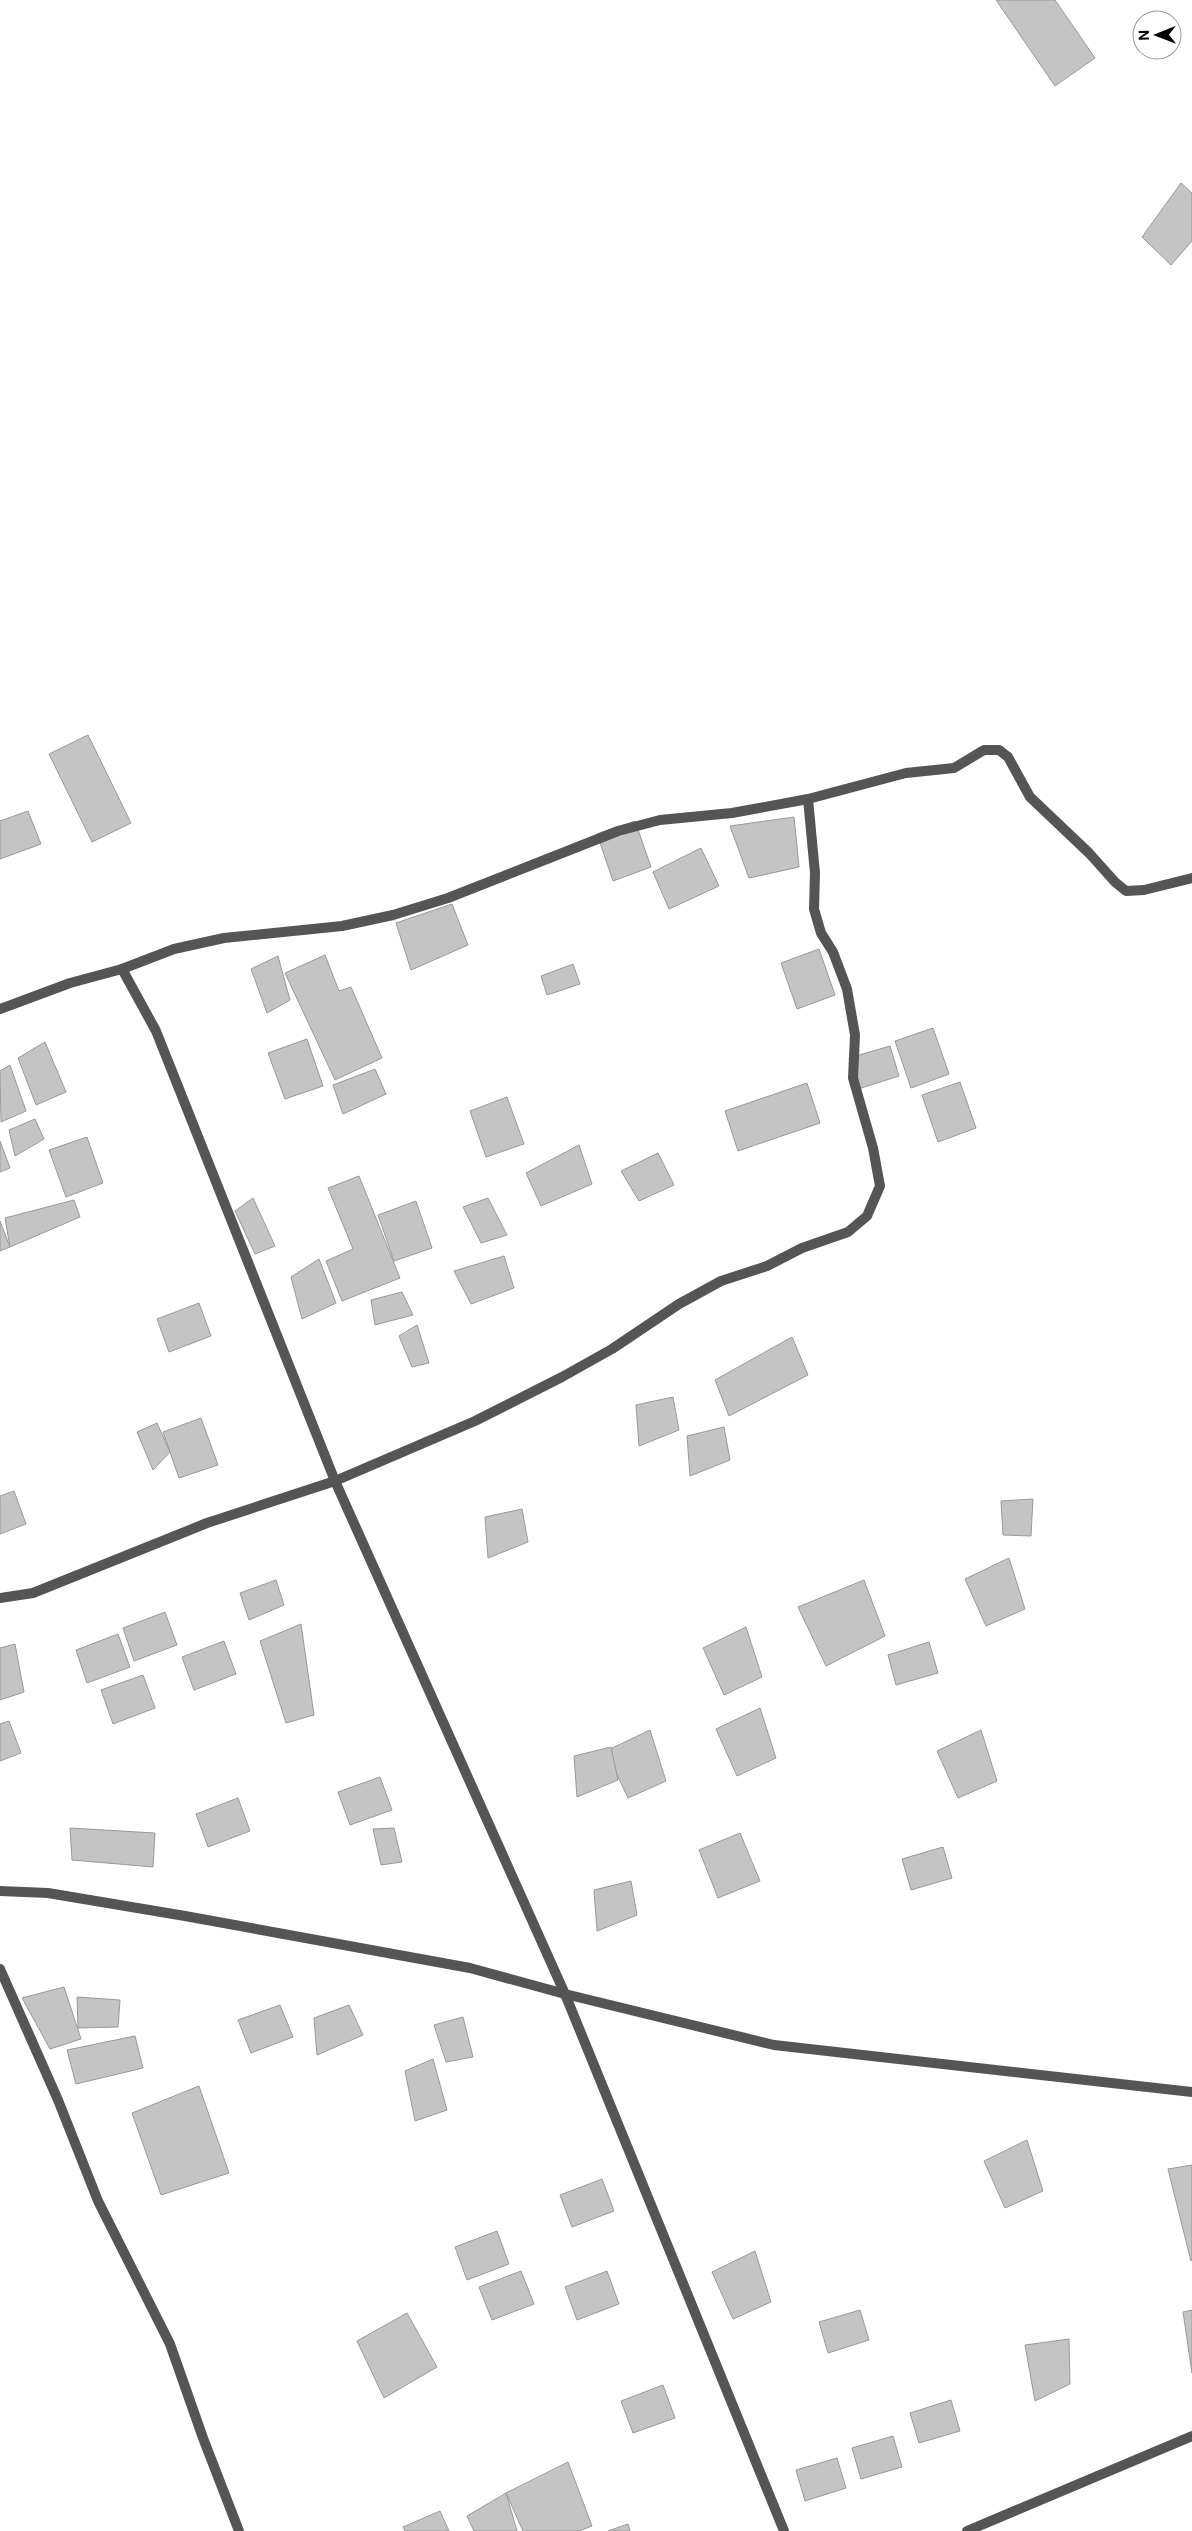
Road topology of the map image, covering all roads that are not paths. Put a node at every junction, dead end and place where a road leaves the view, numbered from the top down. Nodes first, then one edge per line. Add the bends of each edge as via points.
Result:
1 (808, 799) junction
2 (1192, 878) edge
3 (122, 969) junction
4 (0, 1009) edge
5 (335, 1481) junction
6 (0, 1598) edge
7 (0, 1891) edge
8 (0, 1969) edge
9 (565, 1994) junction
10 (1192, 2092) edge
11 (1192, 2436) edge
12 (239, 2531) edge
13 (784, 2531) edge
14 (967, 2531) edge

1 - 2 street via 876,779 954,768 984,750 999,750 1008,757 1030,798 1126,891
1 - 3 street via 732,813 660,820 618,831 448,898 393,915 342,926 224,938 174,948
1 - 5 street via 815,873 814,909 847,989 855,1035 853,1078 880,1186 867,1216 848,1232 721,1282 679,1304 612,1349 492,1412
3 - 4 street via 70,983
3 - 5 street via 156,1030
5 - 6 street via 207,1523 33,1593
5 - 9 street
7 - 9 street via 48,1893 175,1914 470,1968
8 - 12 street via 98,2201 170,2344
9 - 10 street via 774,2045
9 - 13 street
11 - 14 street

